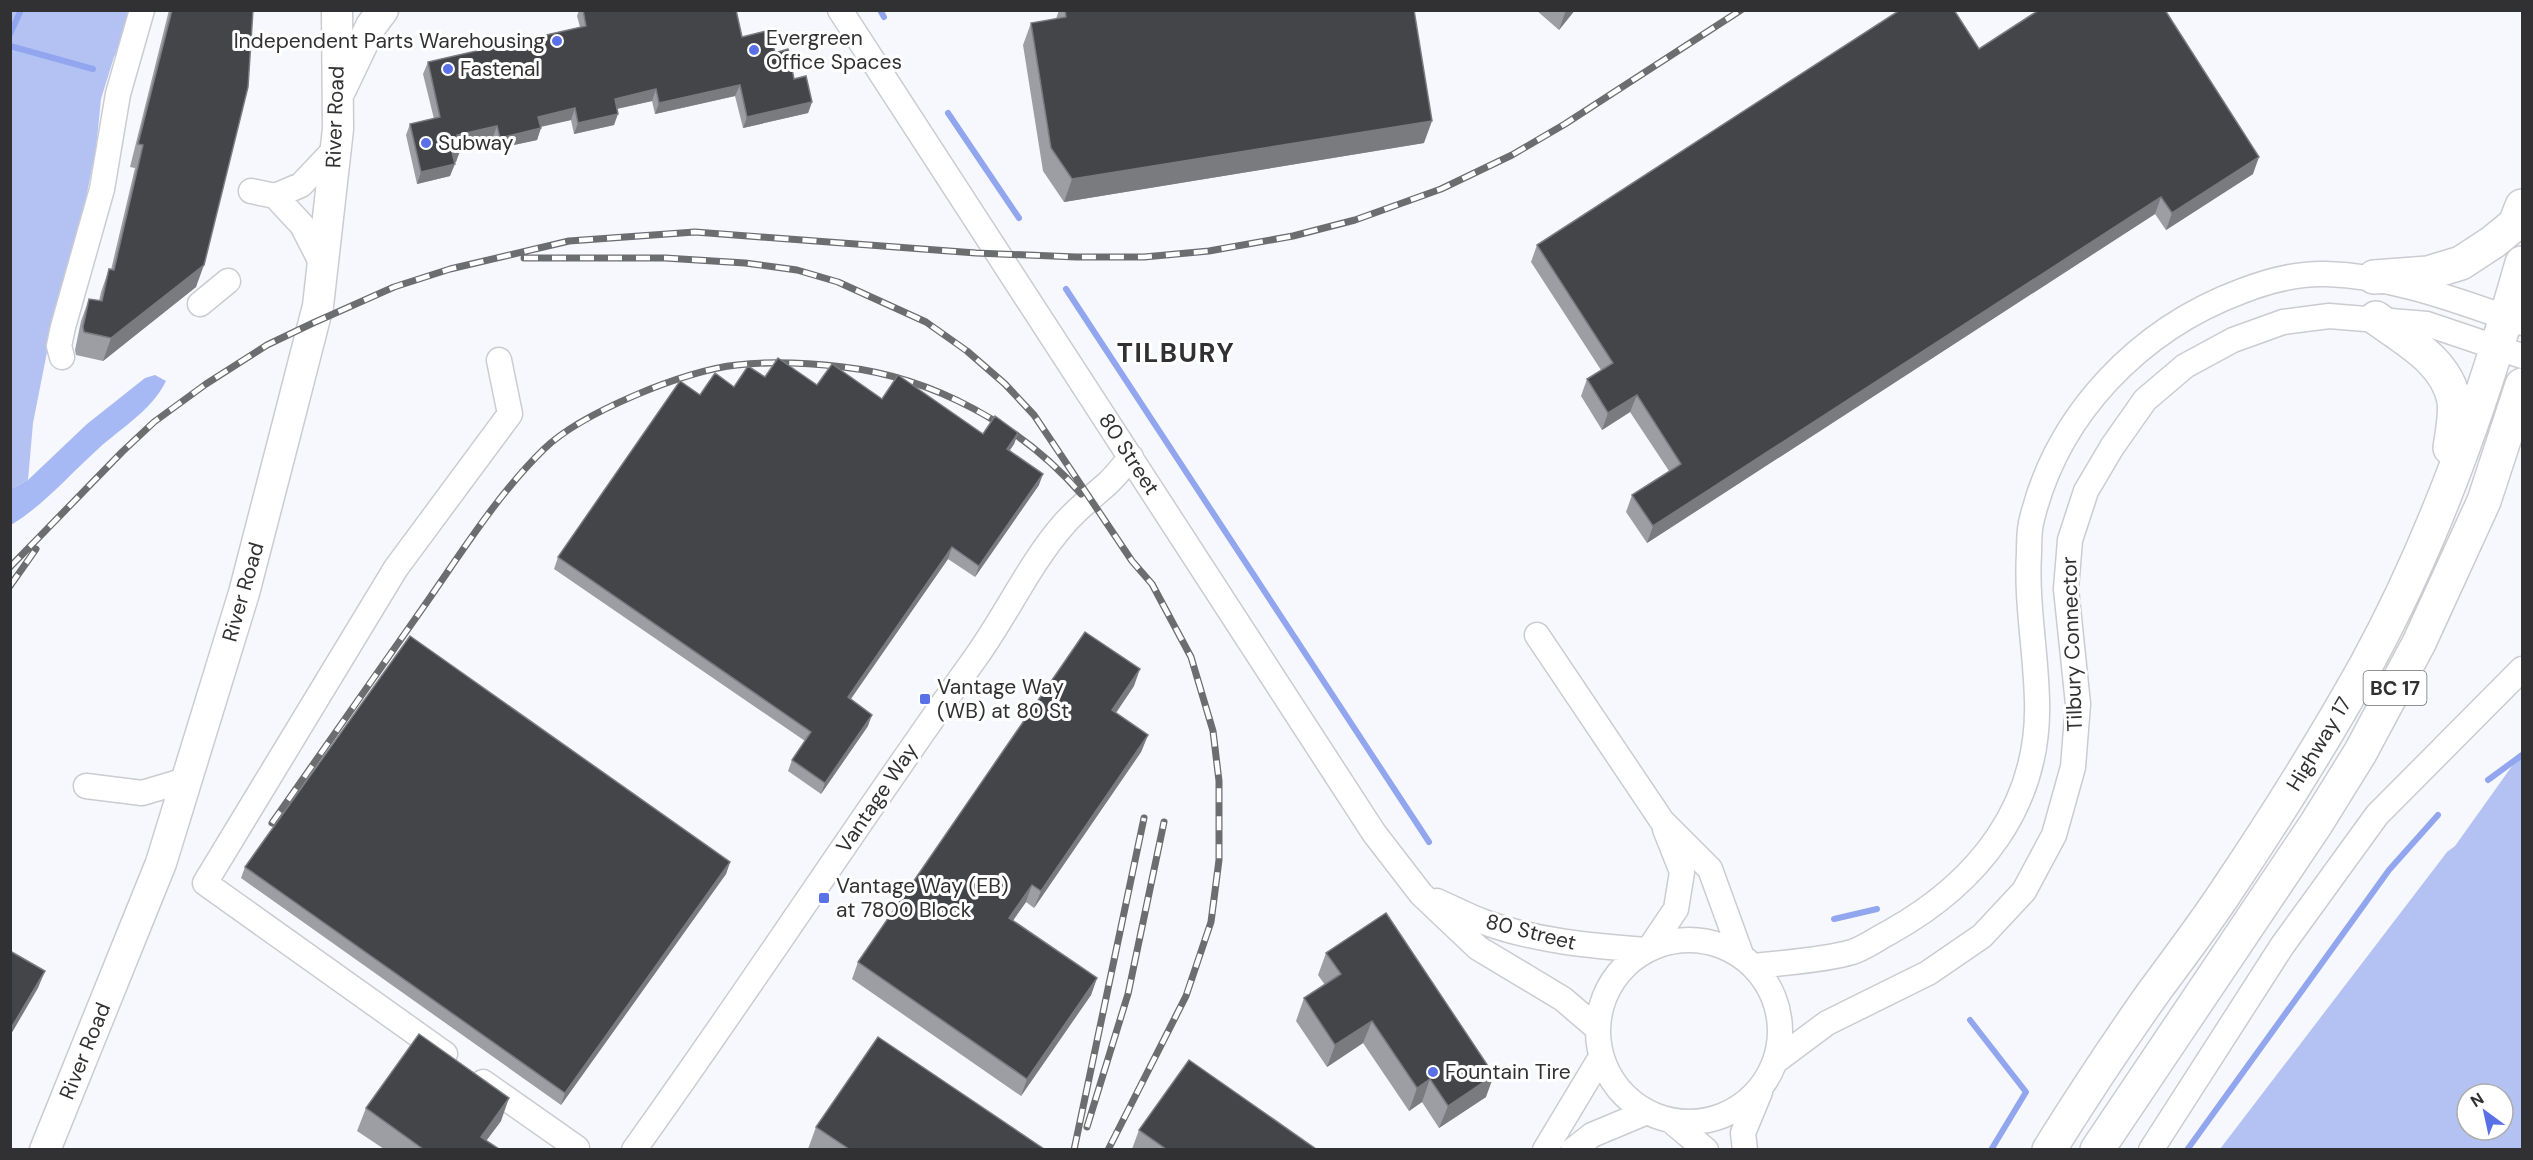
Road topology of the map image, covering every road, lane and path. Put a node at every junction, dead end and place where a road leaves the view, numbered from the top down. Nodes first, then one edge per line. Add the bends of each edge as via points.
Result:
1 (142, 10) edge
2 (337, 10) edge
3 (383, 10) edge
4 (840, 10) edge
5 (338, 94) junction
6 (336, 148) junction
7 (251, 191) dead end
8 (275, 196) junction
9 (2523, 206) edge
10 (2523, 263) edge
11 (322, 266) junction
12 (2374, 277) junction
13 (228, 280) dead end
14 (200, 304) dead end
15 (2376, 318) junction
16 (2512, 336) edge
17 (62, 357) dead end
18 (499, 360) dead end
19 (2523, 385) edge
20 (2523, 450) edge
21 (1131, 457) junction
22 (2484, 501) junction
23 (1538, 635) dead end
24 (2523, 669) edge
25 (186, 780) junction
26 (86, 786) dead end
27 (1662, 821) junction
28 (2257, 844) junction
29 (1421, 894) junction
30 (1648, 950) junction
31 (1748, 962) junction
32 (1598, 1029) junction
33 (1601, 1057) junction
34 (1776, 1061) junction
35 (1764, 1082) junction
36 (1647, 1112) junction
37 (1670, 1120) junction
38 (645, 1145) edge
39 (577, 1148) edge
40 (45, 1149) edge
41 (1545, 1149) edge
42 (1573, 1149) edge
43 (1706, 1149) edge
44 (1745, 1149) edge
45 (2049, 1149) edge
46 (2097, 1149) edge
47 (2151, 1149) edge

1 - 17 street via 118,94 102,189 63,327 59,346
2 - 5 main road, River Road
3 - 5 main road
4 - 21 street, 80 Street
5 - 6 main road, River Road
6 - 8 street via 301,185
6 - 11 main road, River Road
7 - 8 street
8 - 11 street via 302,225
9 - 12 highway via 2515,224 2461,262 2428,273
10 - 16 highway, Highway 17 / BC 17
11 - 25 main road, River Road via 318,306 244,593
12 - 16 street, Tilbury Connector via 2437,294
12 - 31 street, Tilbury Connector via 2323,273 2269,281 2214,301 2163,331 2119,367 2077,417 2046,474 2031,525 2027,585 2038,702 2033,756 2016,809 1985,856 1956,886 1903,924 1852,952
13 - 14 street
15 - 16 street, Tilbury Connector
15 - 28 highway via 2433,360 2446,381 2454,402 2450,447 2406,559
15 - 34 street, Tilbury Connector via 2329,316 2283,322 2234,340 2185,366 2145,400 2086,491 2070,540 2066,589 2078,704 2073,767 2054,835 2024,891 1982,936 1928,974 1827,1023
16 - 28 highway, Highway 17 / BC 17 via 2417,563 2366,664
18 - 39 street via 510,414 396,568 206,883
19 - 22 highway, Highway 17 / BC 17
20 - 22 highway
21 - 29 street, 80 Street via 1374,833
21 - 38 street, Vantage Way via 1063,524 1031,569 982,648
22 - 46 highway, Highway 17 / BC 17 via 2419,643 2360,753
23 - 27 street
24 - 47 street via 2377,815 2282,946
25 - 26 street via 142,793
25 - 40 main road, River Road via 161,863
27 - 30 street via 1682,872 1676,909
27 - 31 street via 1710,869
28 - 45 highway, Highway 17 / BC 17
29 - 30 street, 80 Street via 1484,922 1530,935
29 - 32 street, 80 Street via 1478,948 1563,999
30 - 31 street via 1666,942 1692,939 1712,942
30 - 32 street via 1626,965 1611,983 1602,1003
31 - 34 street via 1771,989 1778,1008 1781,1032
32 - 33 street
33 - 36 street via 1610,1078 1626,1097
33 - 41 street
34 - 35 street
35 - 37 street via 1737,1109 1712,1119
35 - 44 street via 1743,1133
36 - 37 street
36 - 42 street via 1593,1135
37 - 43 street

